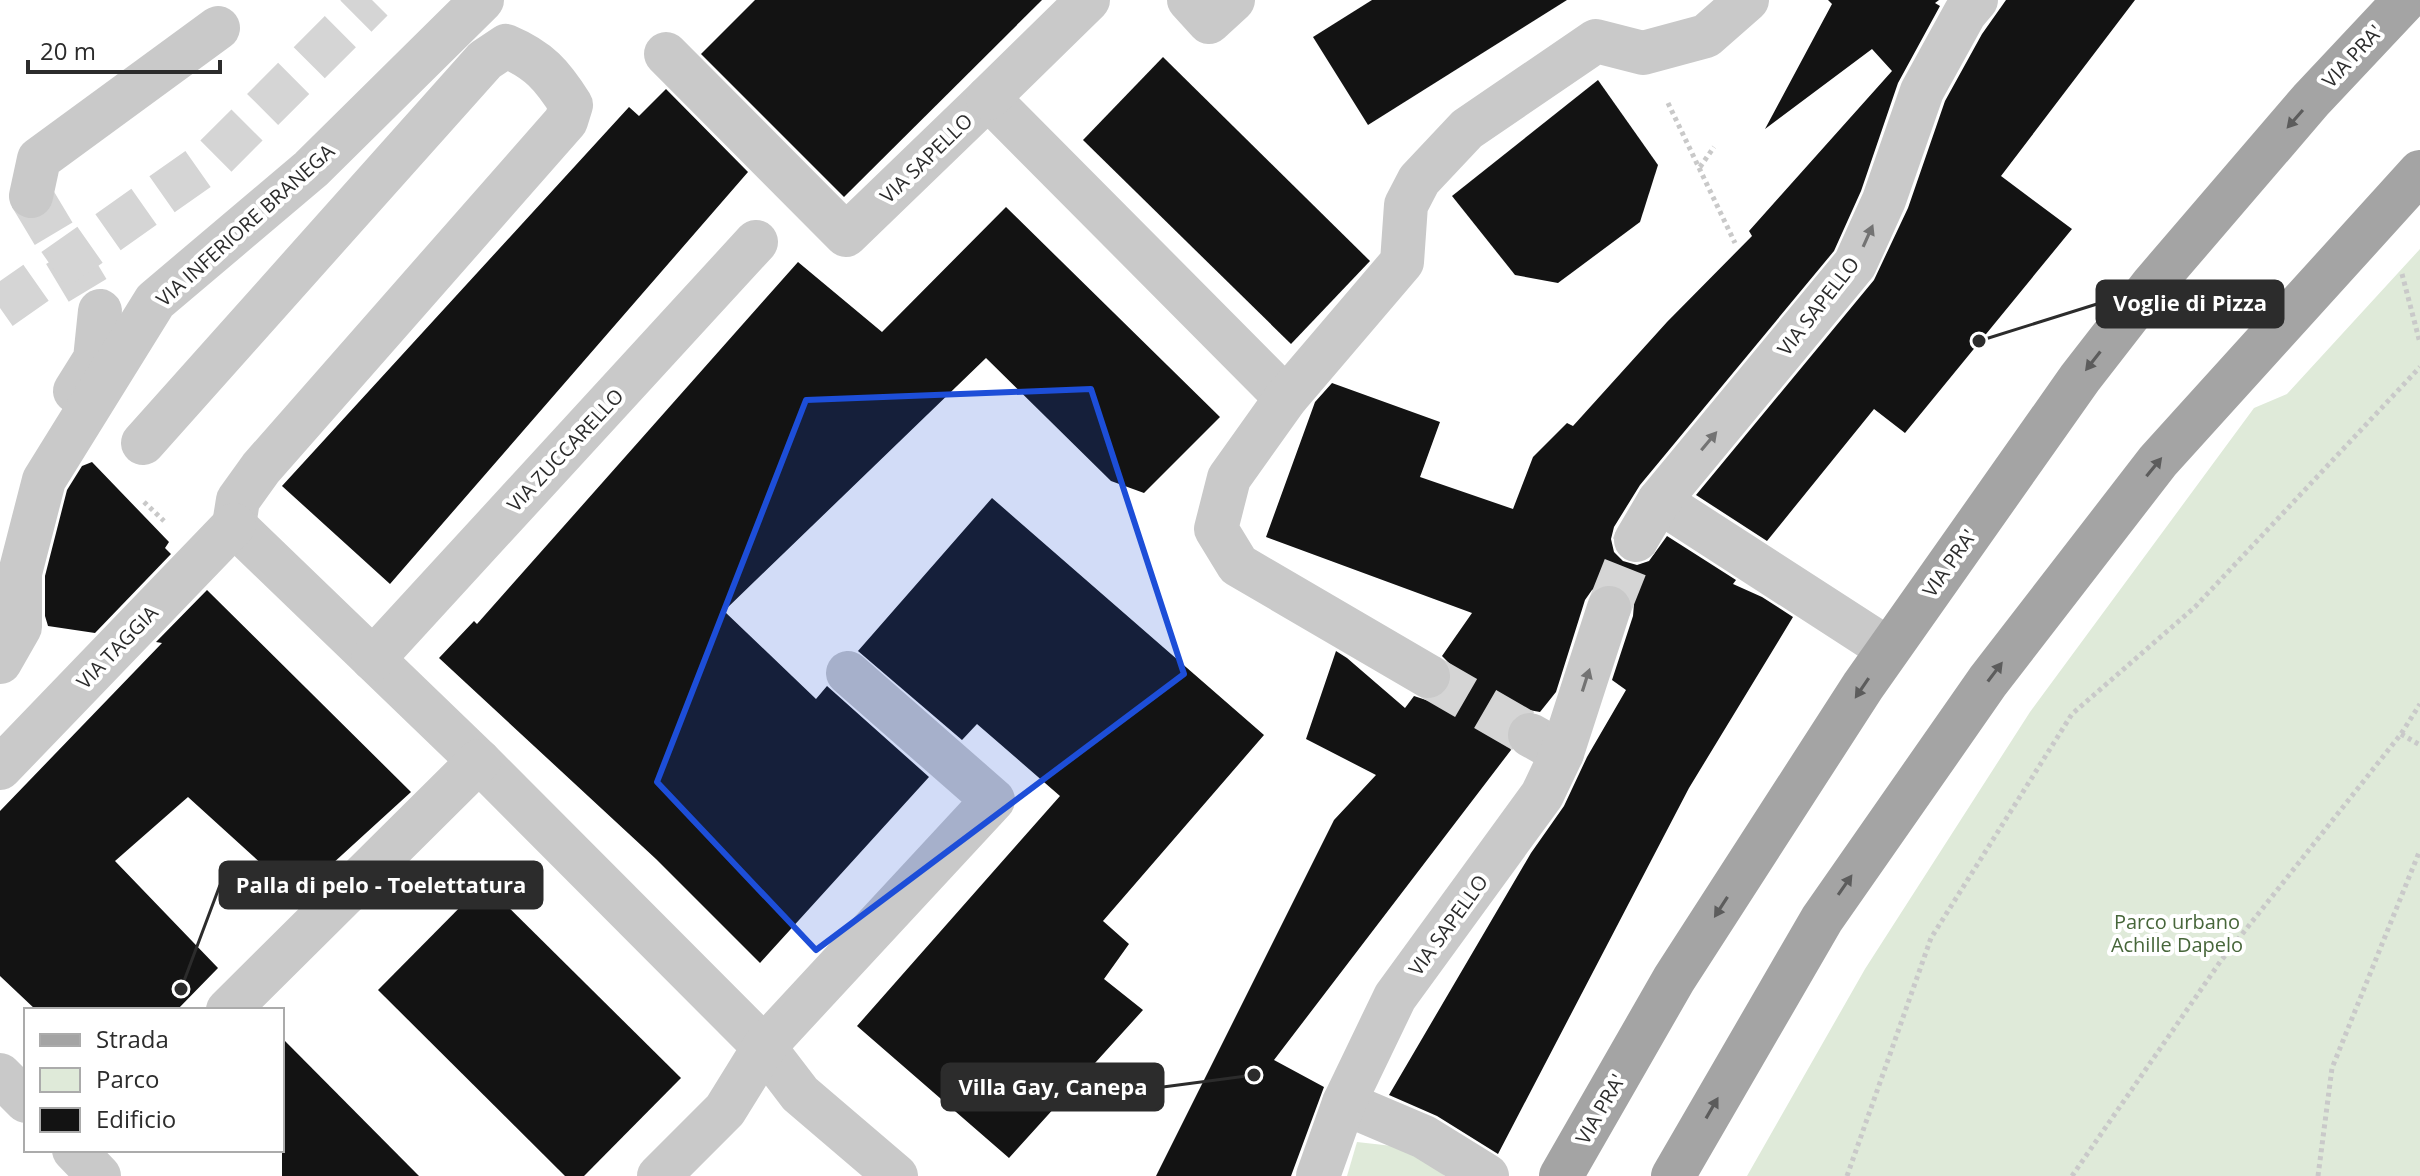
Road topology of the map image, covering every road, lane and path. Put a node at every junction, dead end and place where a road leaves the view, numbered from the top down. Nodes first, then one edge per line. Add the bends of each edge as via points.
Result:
1 (482, 0) edge
2 (1088, 0) edge
3 (1189, 0) edge
4 (1233, 0) edge
5 (1747, 0) edge
6 (1976, 0) edge
7 (2405, 0) edge
8 (218, 28) dead end
9 (1643, 53) junction
10 (666, 54) dead end
11 (988, 98) junction
12 (1714, 147) dead end
13 (1700, 167) junction
14 (2420, 172) edge
15 (31, 196) dead end
16 (756, 242) dead end
17 (1735, 243) dead end
18 (2401, 270) dead end
19 (100, 311) tunnel mouth
20 (2420, 343) edge
21 (2420, 367) edge
22 (1286, 398) junction
23 (143, 443) dead end
24 (1659, 501) junction
25 (234, 525) junction
26 (1636, 540) tunnel mouth
27 (20, 573) junction
28 (1609, 608) tunnel mouth
29 (1888, 649) junction
30 (373, 659) junction
31 (0, 662) edge
32 (848, 673) dead end
33 (1428, 676) tunnel mouth
34 (2420, 704) edge
35 (2401, 734) junction
36 (2420, 745) edge
37 (479, 761) junction
38 (0, 768) edge
39 (2420, 850) edge
40 (230, 1008) edge
41 (764, 1047) junction
42 (0, 1075) edge
43 (24, 1099) edge
44 (1344, 1103) junction
45 (659, 1176) edge
46 (896, 1176) edge
47 (1318, 1176) edge
48 (1487, 1176) edge
49 (1561, 1176) edge
50 (1673, 1176) edge
51 (1847, 1176) edge
52 (2072, 1176) edge
53 (2318, 1176) edge

1 - 27 street, VIA INFERIORE BRANEGA via 311,169 155,301 44,480
2 - 11 street
3 - 4 street via 1209,22
5 - 9 street via 1706,36
24 -> 6 street, VIA SAPELLO via 1855,264 1922,91
7 -> 29 main road, VIA PRA' via 2153,284
8 - 15 street via 39,159
9 - 13 path
9 - 22 street via 1596,41 1467,129 1419,180 1406,205 1402,262
10 - 11 street, VIA SAPELLO via 846,235
11 - 22 street, VIA SAPELLO
12 - 13 path
13 - 17 path
50 -> 14 main road via 1822,919 1988,681 2158,461
16 - 30 street, VIA ZUCCARELLO
18 - 20 path
19 - 27 street via 95,359 26,466 4,528
21 - 51 path via 2195,607 2072,714 1931,938
22 - 33 street via 1229,478 1216,529 1238,565
23 - 25 street via 485,60 506,46 533,57 571,105 566,121 261,468 238,500
24 - 26 street, VIA SAPELLO
24 - 29 street
25 - 30 street
25 - 38 street, VIA TAGGIA
27 - 31 street, VIA INFERIORE BRANEGA via 20,627
44 -> 28 street, VIA SAPELLO via 1395,997 1542,795 1546,744
29 -> 49 main road, VIA PRA' via 1674,979
30 - 37 street
32 - 41 street via 993,800
34 - 35 path
35 - 36 path
35 - 52 path via 2220,962
37 - 40 street
37 - 41 street
39 - 53 path via 2332,1068
41 - 45 street via 725,1110
41 - 46 street via 800,1094
42 - 43 street
44 - 47 street, VIA SAPELLO
44 - 48 street via 1424,1137

